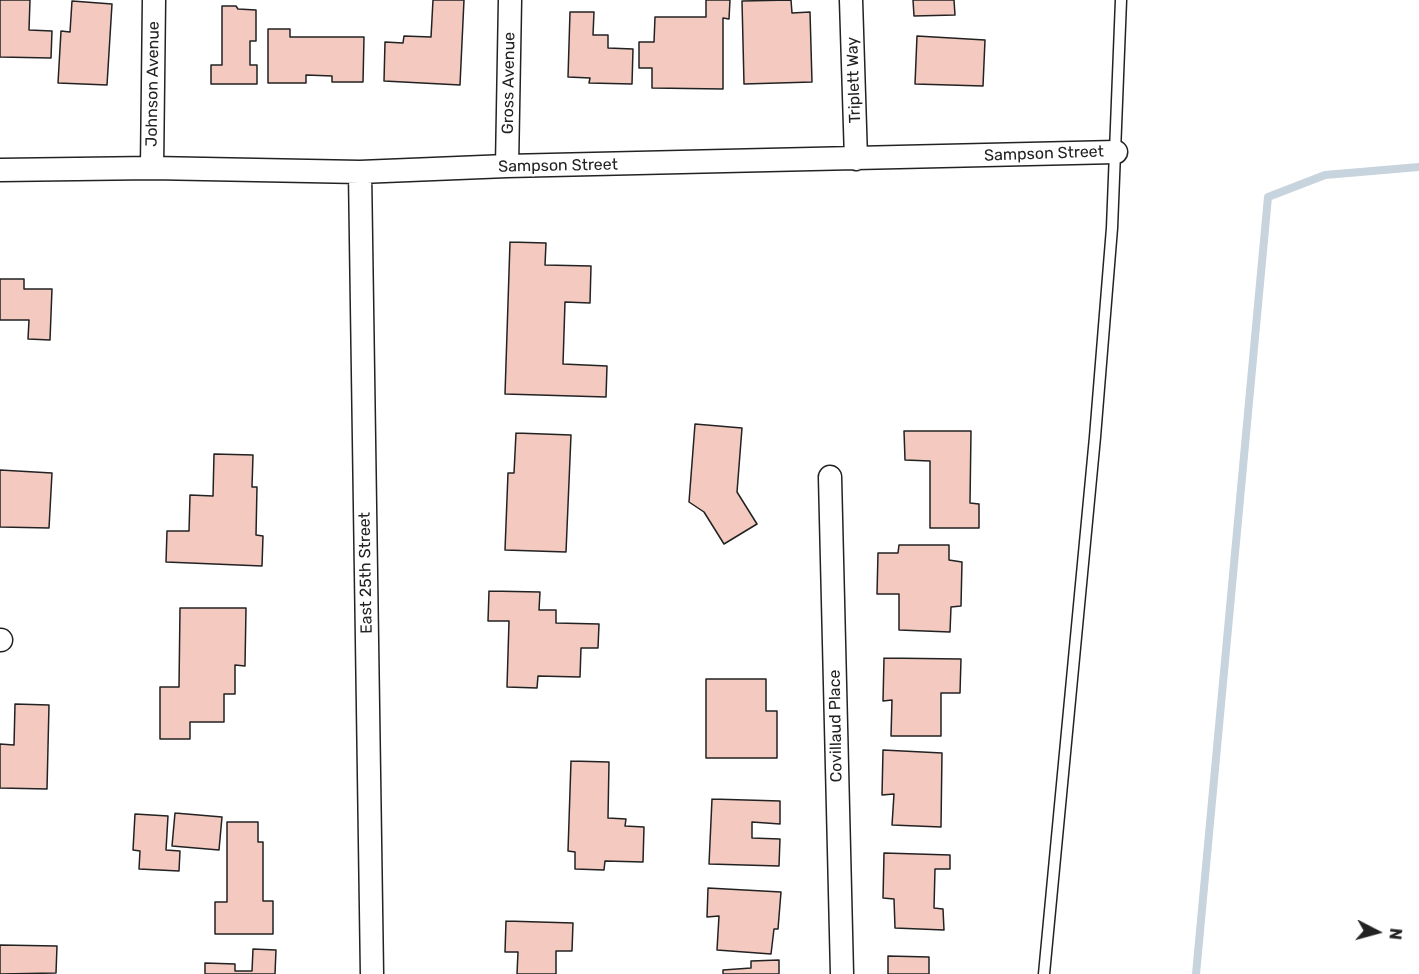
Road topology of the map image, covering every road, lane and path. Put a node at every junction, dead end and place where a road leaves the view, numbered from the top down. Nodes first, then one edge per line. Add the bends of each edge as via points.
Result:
1 (154, 0) edge
2 (510, 0) edge
3 (851, 0) edge
4 (1121, 0) edge
5 (1116, 152) junction
6 (856, 159) junction
7 (507, 166) junction
8 (152, 168) junction
9 (0, 170) edge
10 (360, 172) junction
11 (830, 477) dead end
12 (372, 974) edge
13 (842, 974) edge
14 (1044, 974) edge

1 - 8 street, Johnson Avenue
2 - 7 street, Gross Avenue
3 - 6 street, Triplett Way
4 - 5 lane
5 - 6 street, Sampson Street
5 - 14 lane via 1095,437
6 - 7 street, Sampson Street
7 - 10 street, Sampson Street
8 - 9 street, Sampson Street
8 - 10 street, Sampson Street
10 - 12 street, East 25th Street
11 - 13 street, Covillaud Place

